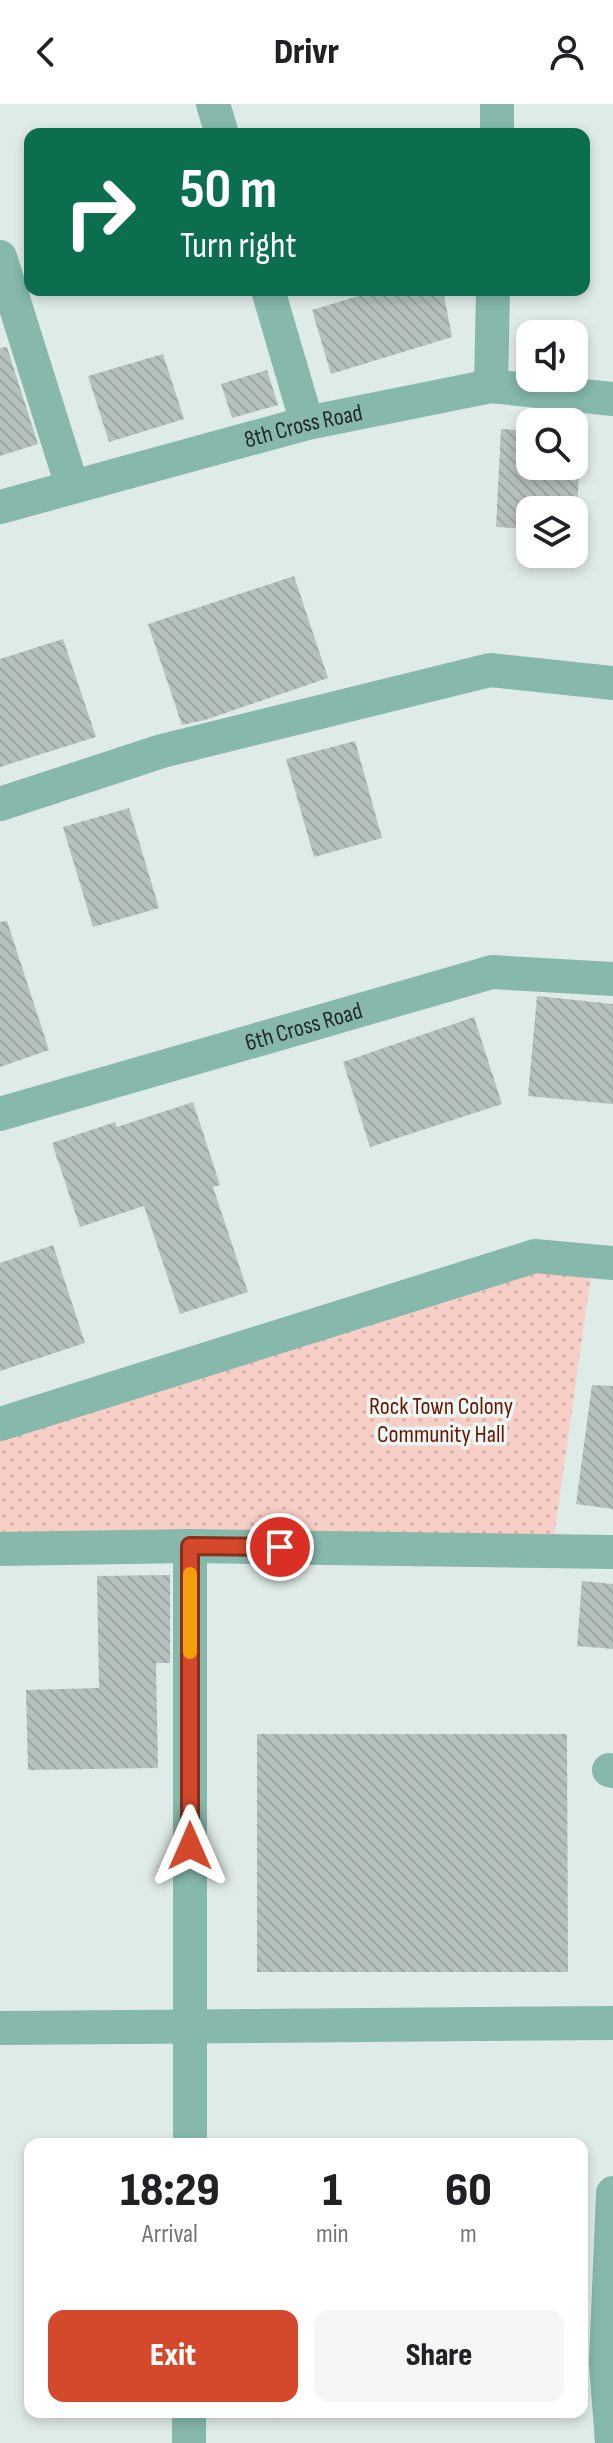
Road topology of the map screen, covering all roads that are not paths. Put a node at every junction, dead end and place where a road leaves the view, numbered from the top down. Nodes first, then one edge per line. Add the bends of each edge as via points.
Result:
1 (213, 104) edge
2 (497, 104) edge
3 (220, 128) edge
4 (497, 128) edge
5 (0, 257) edge
6 (270, 296) edge
7 (493, 296) edge
8 (491, 386) junction
9 (613, 399) edge
10 (307, 423) junction
11 (72, 486) junction
12 (0, 507) edge
13 (613, 683) edge
14 (0, 804) edge
15 (613, 979) edge
16 (0, 1114) edge
17 (613, 1263) edge
18 (0, 1424) edge
19 (190, 1546) junction
20 (0, 1549) edge
21 (613, 1552) edge
22 (613, 2023) edge
23 (191, 2026) junction
24 (0, 2028) edge
25 (190, 2138) edge
26 (613, 2193) edge
27 (613, 2211) edge
28 (611, 2296) edge
29 (189, 2418) edge
30 (189, 2443) edge
31 (612, 2443) edge

1 - 3 street
2 - 4 street
5 - 11 street
6 - 10 street
7 - 8 street
8 - 9 street, 8th Cross Road
8 - 10 street, 8th Cross Road
10 - 11 street, 8th Cross Road
11 - 12 street, 8th Cross Road
13 - 14 street via 490,670 162,751
15 - 16 street, 6th Cross Road via 492,972
17 - 18 street via 535,1256
19 - 20 street
19 - 21 street
19 - 23 street
22 - 23 street
23 - 24 street
23 - 25 street
26 - 27 street
27 - 28 street
28 - 31 street via 606,2363
29 - 30 street

